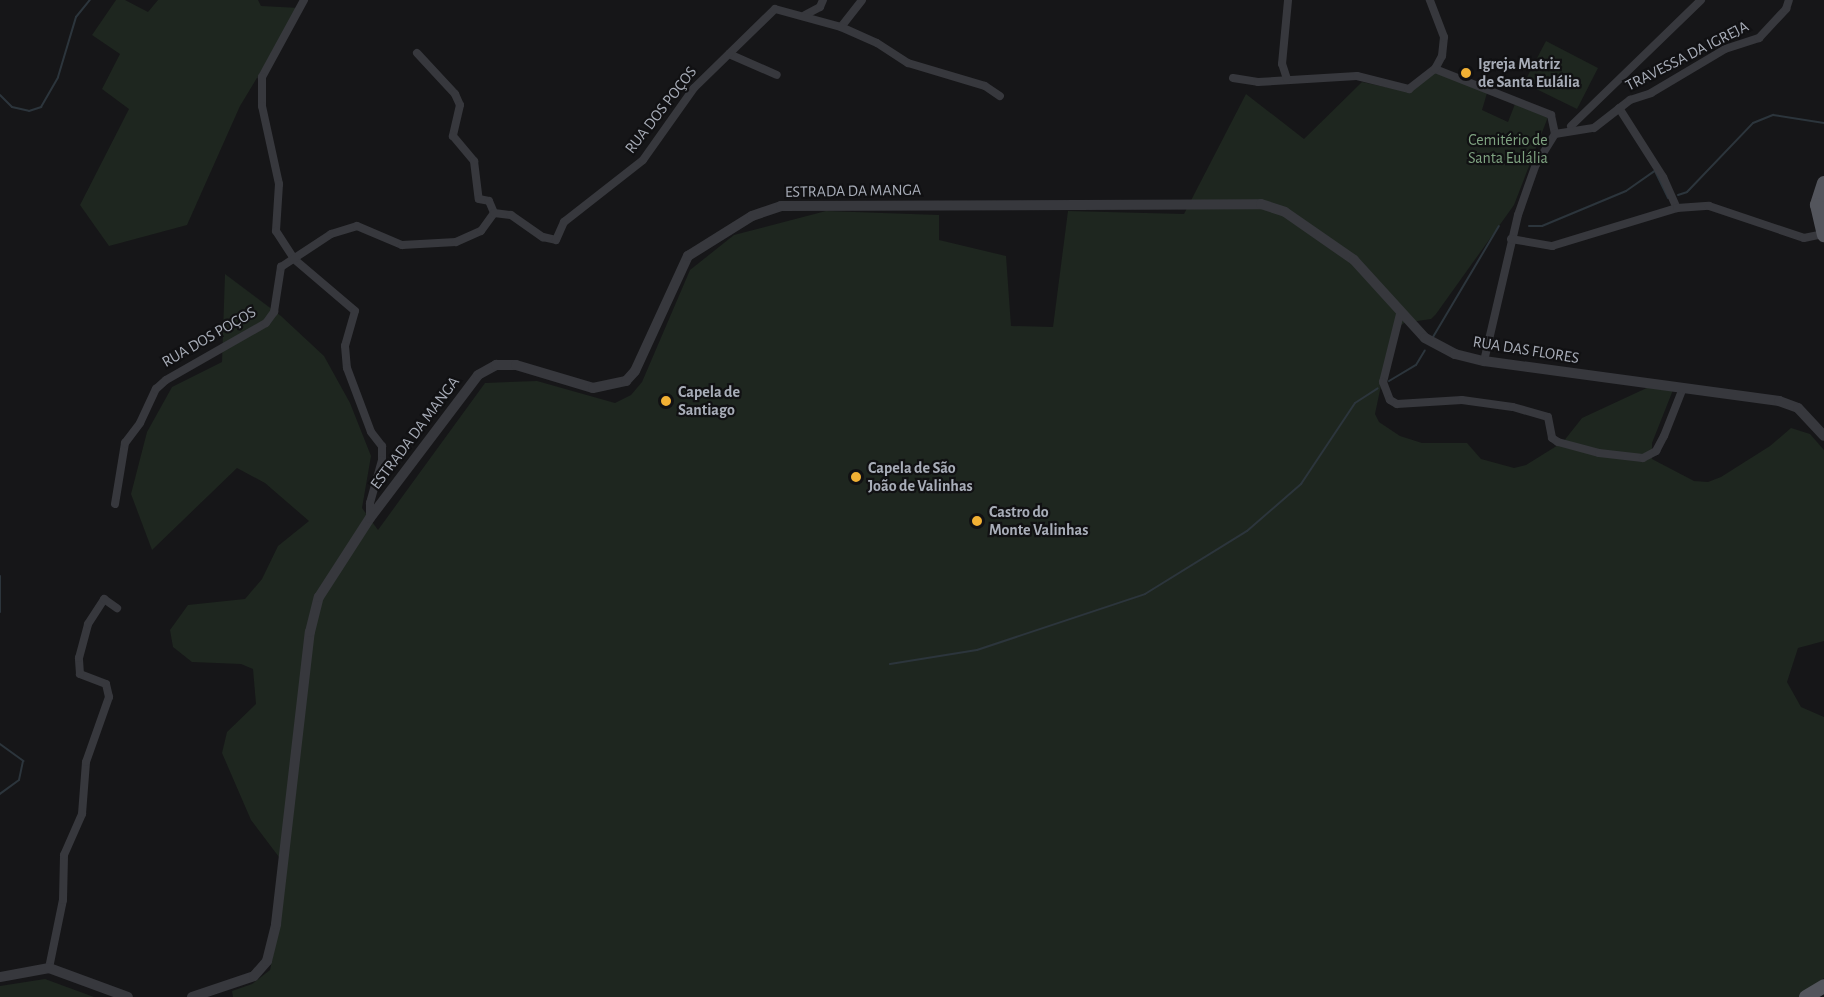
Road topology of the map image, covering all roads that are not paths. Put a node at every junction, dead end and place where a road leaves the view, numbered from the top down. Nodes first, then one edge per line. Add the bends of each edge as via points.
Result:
1 (304, 0) edge
2 (823, 0) edge
3 (862, 0) edge
4 (1288, 0) edge
5 (1430, 0) edge
6 (1701, 0) edge
7 (1789, 0) edge
8 (776, 4) edge
9 (805, 15) junction
10 (841, 27) junction
11 (417, 54) dead end
12 (729, 54) junction
13 (1435, 69) junction
14 (777, 75) dead end
15 (1233, 78) dead end
16 (1287, 79) junction
17 (1000, 96) dead end
18 (1619, 108) junction
19 (1570, 126) dead end
20 (1555, 134) junction
21 (1824, 183) edge
22 (1154, 204) joint
23 (1677, 208) junction
24 (494, 213) junction
25 (1824, 235) edge
26 (1511, 239) junction
27 (294, 259) junction
28 (1400, 314) junction
29 (1484, 361) junction
30 (1683, 388) junction
31 (1824, 436) edge
32 (115, 504) dead end
33 (370, 518) junction
34 (117, 608) dead end
35 (49, 968) junction
36 (0, 977) edge
37 (1824, 986) edge
38 (128, 997) edge
39 (192, 997) edge
40 (1806, 997) edge

1 - 27 street via 262,77 262,106 279,184 276,231
2 - 9 street via 820,7
3 - 10 street
4 - 16 street via 1282,64
5 - 13 street via 1444,38 1442,56
6 - 19 street
7 - 18 street, TRAVESSA DA IGREJA via 1786,9 1759,38 1725,49
8 - 9 street, RUA DOS POÇOS
8 - 12 street, RUA DOS POÇOS
9 - 10 street, RUA DOS POÇOS
10 - 17 street, RUA DOS POÇOS via 908,63 985,86
11 - 24 street via 455,94 460,105 453,136 474,161 479,199 489,201
12 - 14 street
12 - 24 street, RUA DOS POÇOS via 694,88 643,160 564,222 556,240 543,237 511,215
13 - 16 street via 1408,90 1358,76
13 - 20 street via 1551,115
15 - 16 street via 1258,82
18 - 20 street, TRAVESSA DA IGREJA via 1594,128
18 - 23 street via 1664,177
20 - 26 street via 1536,164
21 - 25 main road via 1817,205
22 - 28 street, RUA DAS FLORES via 1260,204 1285,212 1354,260
22 - 33 street, ESTRADA DA MANGA via 781,206 752,216 688,256 635,371 626,381 593,388 516,365 496,365 478,375
23 - 25 street via 1709,206 1804,238
23 - 26 street via 1552,246
24 - 27 street, RUA DOS POÇOS via 481,231 456,242 402,245 357,226 331,234
26 - 29 street
27 - 32 street, RUA DOS POÇOS via 281,267 274,312 266,323 166,380 156,390 125,443
27 - 33 street via 355,310 345,346 347,368 371,432 382,446
28 - 29 street, RUA DAS FLORES via 1425,338 1455,354
28 - 30 street via 1383,382 1390,399 1397,404 1461,400 1513,407 1548,417 1552,438 1558,442 1599,453 1643,458 1660,444
29 - 30 street, RUA DAS FLORES
30 - 31 street, RUA DAS FLORES via 1789,403 1808,416
33 - 39 street, ESTRADA DA MANGA via 319,597 310,632 276,924 267,961 254,975
34 - 35 street via 104,599 88,624 79,658 81,674 106,684 109,697 86,762 82,814 64,855 63,900
35 - 36 street
35 - 38 street
37 - 40 main road

